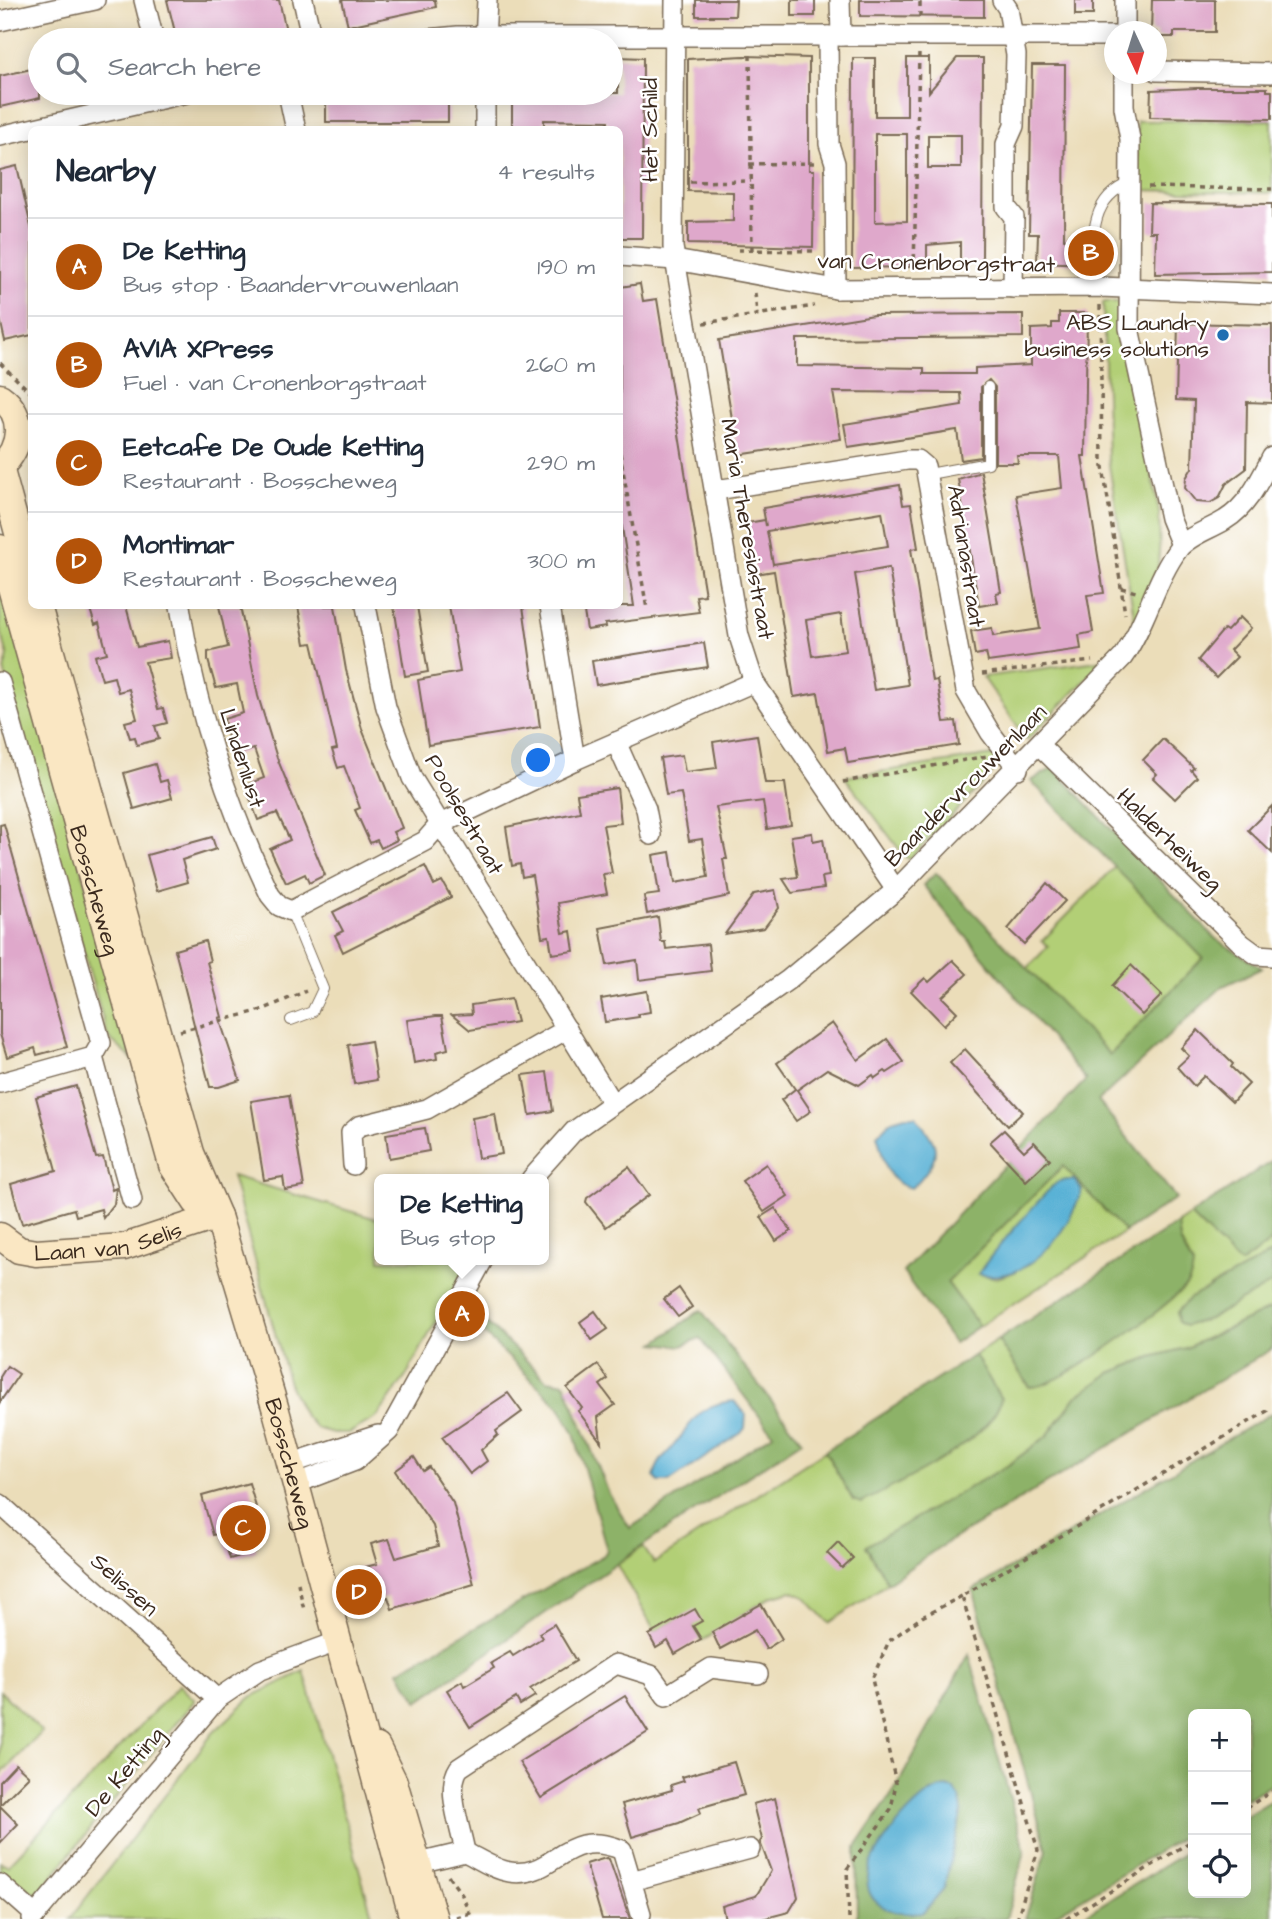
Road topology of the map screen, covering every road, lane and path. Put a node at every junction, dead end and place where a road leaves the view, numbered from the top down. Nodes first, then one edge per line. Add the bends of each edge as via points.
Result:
1 (95, 0) edge
2 (144, 0) edge
3 (303, 0) edge
4 (487, 0) edge
5 (675, 0) edge
6 (840, 0) edge
7 (920, 0) edge
8 (1002, 0) edge
9 (1125, 0) edge
10 (0, 21) edge
11 (1125, 21) edge
12 (150, 28) edge
13 (309, 28) edge
14 (486, 28) edge
15 (674, 36) junction
16 (750, 36) junction
17 (835, 36) junction
18 (920, 36) junction
19 (1012, 36) junction
20 (1104, 36) edge
21 (623, 37) edge
22 (1167, 71) edge
23 (1272, 73) edge
24 (1124, 84) edge
25 (132, 105) edge
26 (291, 105) edge
27 (485, 105) edge
28 (60, 126) edge
29 (295, 126) edge
30 (485, 126) edge
31 (28, 132) edge
32 (0, 136) edge
33 (835, 163) junction
34 (749, 164) junction
35 (751, 181) junction
36 (673, 182) junction
37 (1135, 185) junction
38 (1272, 189) edge
39 (726, 250) dead end
40 (752, 251) junction
41 (835, 251) junction
42 (623, 256) edge
43 (674, 260) junction
44 (754, 276) junction
45 (1013, 288) junction
46 (1096, 288) junction
47 (836, 289) junction
48 (914, 289) junction
49 (1128, 289) junction
50 (1272, 293) edge
51 (820, 305) dead end
52 (688, 325) junction
53 (0, 363) edge
54 (988, 387) dead end
55 (23, 406) edge
56 (1272, 457) edge
57 (0, 467) edge
58 (623, 470) edge
59 (929, 474) junction
60 (716, 490) junction
61 (1181, 545) junction
62 (0, 548) edge
63 (28, 569) edge
64 (39, 609) edge
65 (180, 609) edge
66 (366, 609) edge
67 (550, 609) edge
68 (647, 609) dead end
69 (1127, 652) junction
70 (962, 677) junction
71 (0, 682) edge
72 (754, 682) junction
73 (616, 743) junction
74 (1040, 746) junction
75 (1006, 752) junction
76 (575, 760) junction
77 (1018, 768) junction
78 (825, 785) junction
79 (439, 825) junction
80 (651, 835) dead end
81 (896, 890) junction
82 (292, 911) junction
83 (1272, 956) edge
84 (322, 993) junction
85 (291, 1020) dead end
86 (567, 1028) junction
87 (173, 1032) dead end
88 (93, 1057) junction
89 (0, 1083) edge
90 (611, 1103) junction
91 (353, 1165) dead end
92 (535, 1174) edge
93 (132, 1200) dead end
94 (218, 1216) junction
95 (0, 1236) edge
96 (480, 1265) edge
97 (1272, 1408) edge
98 (292, 1474) junction
99 (0, 1504) edge
100 (962, 1596) junction
101 (339, 1641) junction
102 (758, 1674) dead end
103 (217, 1699) junction
104 (1272, 1791) edge
105 (1251, 1805) edge
106 (1188, 1843) edge
107 (750, 1849) dead end
108 (465, 1852) junction
109 (409, 1865) junction
110 (631, 1881) junction
111 (1, 1890) edge
112 (641, 1914) dead end
113 (34, 1917) edge
114 (413, 1919) edge
115 (434, 1919) edge
116 (447, 1919) edge
117 (472, 1919) edge
118 (849, 1919) edge
119 (1017, 1919) edge
120 (1066, 1919) edge

1 - 10 street
2 - 12 street
3 - 13 street
4 - 14 street
5 - 15 street, Het Schild
6 - 17 street
7 - 18 path
8 - 19 street
9 - 11 street
15 - 16 street
15 - 21 street
15 - 36 street, Het Schild
16 - 17 street
16 - 34 path
17 - 18 street
17 - 33 street via 829,144
18 - 19 street
18 - 48 path
19 - 20 street
19 - 45 street via 1016,55 1014,126 1006,144 1006,207 1014,217
22 - 23 street
24 - 37 street
25 - 28 street
26 - 29 street
27 - 30 street
31 - 32 street
33 - 34 path
33 - 41 street
34 - 35 path
35 - 36 path
35 - 40 path
36 - 43 street, Het Schild
37 - 38 path
37 - 46 lane via 1116,188 1095,219
37 - 49 street
39 - 40 path
40 - 41 path
40 - 44 path
41 - 47 street
42 - 43 street, van Cronenborgstraat
43 - 44 street, van Cronenborgstraat
43 - 52 street, Maria Theresiastraat
44 - 47 street, van Cronenborgstraat
45 - 46 street, van Cronenborgstraat
45 - 48 street, van Cronenborgstraat
46 - 49 street, van Cronenborgstraat
46 - 69 path via 1102,460
47 - 48 street, van Cronenborgstraat
49 - 50 street
49 - 61 street via 1129,328 1170,518
51 - 52 path
52 - 60 street, Maria Theresiastraat
53 - 55 path
54 - 59 lane via 988,463
55 - 57 main road via 14,451
56 - 61 street via 1250,497 1227,520
57 - 63 main road
58 - 68 path
59 - 60 street, Adrianastraat via 918,460 907,460
59 - 70 street, Adrianastraat
60 - 72 street, Maria Theresiastraat via 733,608
61 - 69 street, Baandervrouwenlaan
62 - 94 main road, Bosscheweg via 172,1165 196,1202
64 - 94 main road, Bosscheweg via 191,1153
65 - 82 street, Lindenlust via 191,677 228,798 270,895 279,906
66 - 79 street, Poolsestraat via 394,734
67 - 76 street
69 - 70 path
69 - 74 street, Baandervrouwenlaan
70 - 75 street, Adrianastraat via 976,709
71 - 88 street via 101,1044
72 - 73 street
72 - 78 street, Maria Theresiastraat
73 - 76 street
73 - 80 street via 646,809
74 - 77 street, Baandervrouwenlaan
74 - 83 street, Halderheiweg via 1242,944 1257,955
75 - 77 street, Adrianastraat
75 - 78 path
76 - 79 street
77 - 81 street, Baandervrouwenlaan
78 - 81 street, Maria Theresiastraat
79 - 82 street via 425,841
79 - 86 street, Poolsestraat
81 - 90 street, Baandervrouwenlaan via 788,980
82 - 84 lane, Lindenlust
84 - 85 lane via 312,1012
84 - 87 path via 309,990 262,1010
86 - 90 street, Poolsestraat
86 - 91 street via 427,1109 359,1126 351,1133
88 - 89 street
88 - 93 street
90 - 92 street, Baandervrouwenlaan via 574,1131
94 - 95 main road, Laan van Selis via 124,1247 36,1252 19,1250
94 - 98 main road, Bosscheweg
96 - 98 street via 389,1431 355,1461
97 - 100 path
98 - 101 main road, Bosscheweg
99 - 103 street, Selissen
100 - 118 path via 922,1616 889,1641 872,1679 896,1783 891,1809 847,1870
100 - 119 path via 1038,1850
101 - 103 street, De Ketting via 273,1664
101 - 109 main road, Bosscheweg via 359,1711 394,1782
102 - 108 street via 711,1668 666,1696 651,1675 616,1664 459,1768 453,1789
103 - 113 street, De Ketting
104 - 105 path
106 - 120 path
107 - 110 street
108 - 109 street
108 - 110 street via 498,1869 525,1872 583,1842 604,1842 622,1850
109 - 114 main road, Bosscheweg
109 - 115 main road, Bosscheweg
110 - 112 street
111 - 113 street, De Ketting
116 - 117 path via 470,1913

